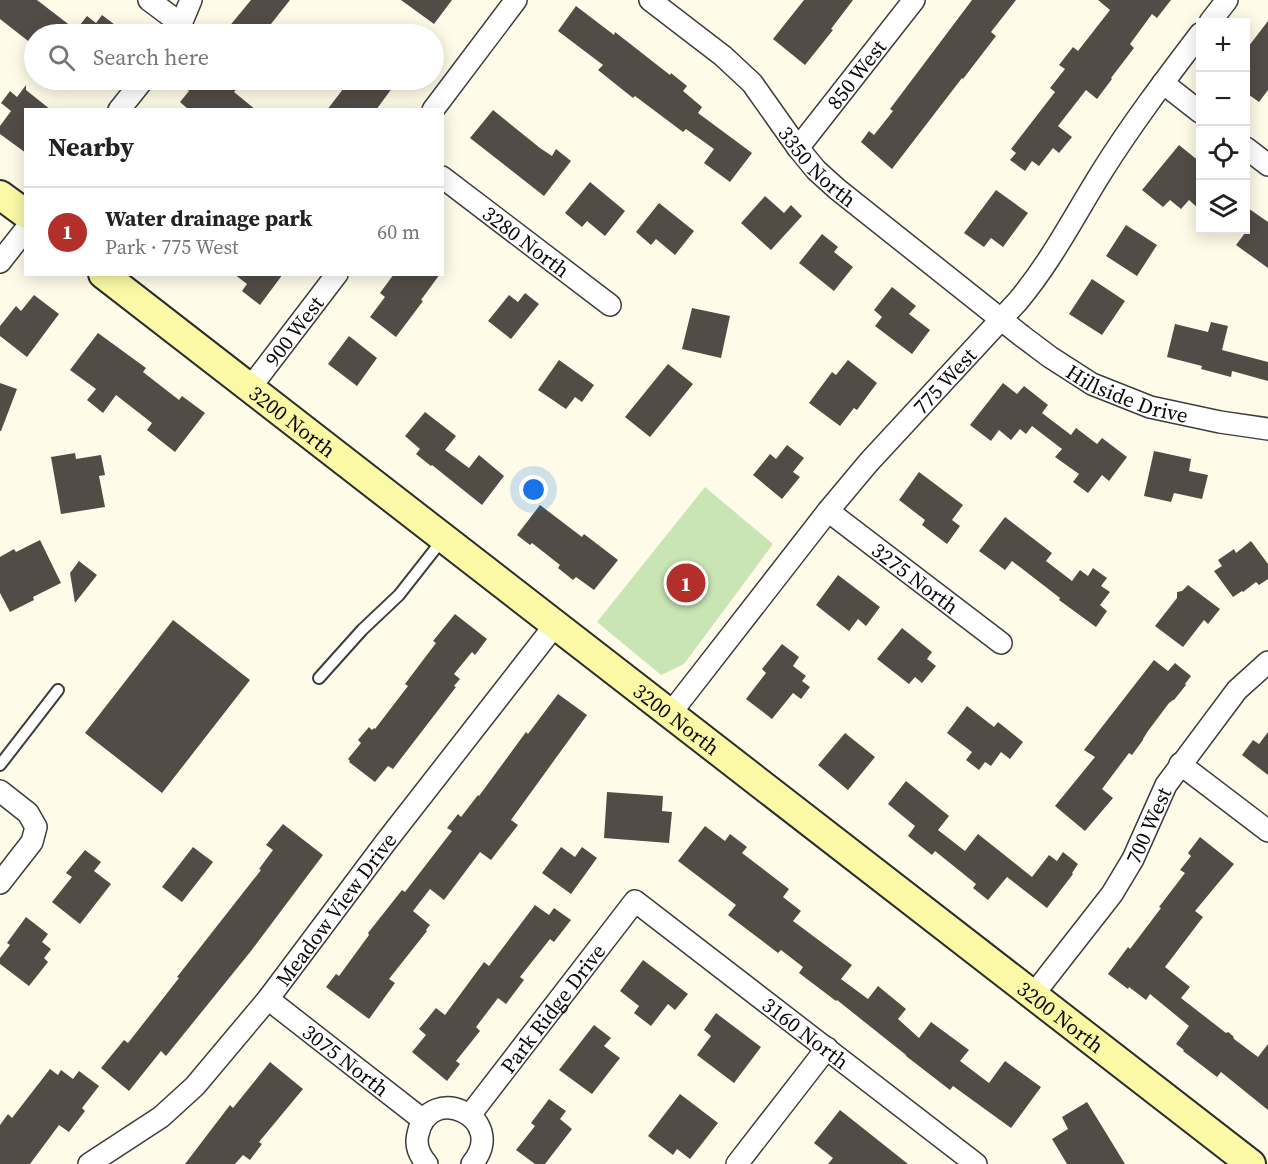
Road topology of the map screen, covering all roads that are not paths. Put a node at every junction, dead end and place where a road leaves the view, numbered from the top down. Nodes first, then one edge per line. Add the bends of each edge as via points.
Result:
1 (149, 0) edge
2 (191, 0) edge
3 (516, 0) edge
4 (650, 0) edge
5 (914, 0) edge
6 (1227, 0) edge
7 (1213, 18) edge
8 (173, 24) edge
9 (180, 24) edge
10 (1196, 39) edge
11 (1163, 83) junction
12 (135, 90) edge
13 (121, 108) edge
14 (435, 108) edge
15 (1196, 109) edge
16 (798, 148) junction
17 (1250, 152) edge
18 (1268, 165) edge
19 (444, 179) edge
20 (0, 195) edge
21 (24, 213) edge
22 (24, 232) edge
23 (0, 262) edge
24 (106, 276) edge
25 (336, 276) edge
26 (610, 305) dead end
27 (1001, 320) junction
28 (250, 388) junction
29 (1268, 429) edge
30 (828, 511) junction
31 (444, 538) junction
32 (555, 625) junction
33 (1001, 643) dead end
34 (1268, 662) edge
35 (319, 678) dead end
36 (58, 690) dead end
37 (670, 714) junction
38 (1180, 764) junction
39 (0, 765) edge
40 (0, 791) edge
41 (1268, 831) edge
42 (0, 883) edge
43 (635, 901) joint
44 (1033, 995) junction
45 (268, 999) junction
46 (826, 1048) junction
47 (470, 1115) junction
48 (423, 1120) junction
49 (89, 1164) edge
50 (427, 1164) edge
51 (472, 1164) edge
52 (737, 1164) edge
53 (976, 1164) edge
54 (1251, 1164) edge

1 - 8 street
2 - 9 street
3 - 14 street
4 - 16 street, 3350 North via 752,83
5 - 16 street, 850 West
6 - 7 street
10 - 11 street, 775 West
11 - 15 street
11 - 27 street, 775 West via 1127,133 1039,275
12 - 13 street
16 - 27 street, 3350 North via 837,189
17 - 18 street
19 - 26 street, 3280 North
20 - 21 street
22 - 23 street
24 - 28 street, 3200 North
25 - 28 street, 900 West
27 - 29 street, Hillside Drive via 1092,384 1150,407
27 - 30 street, 775 West
28 - 31 street, 3200 North
30 - 33 street, 3275 North
30 - 37 street, 775 West
31 - 32 street, 3200 North
31 - 35 lane via 399,595
32 - 37 street, 3200 North
32 - 45 street, Meadow View Drive
34 - 38 street, 700 West via 1237,690
36 - 39 lane
37 - 44 street, 3200 North
38 - 41 street
38 - 44 street, 700 West via 1166,785 1124,877
40 - 42 street via 28,813 36,827 32,842
43 - 46 street, 3160 North
43 - 47 street, Park Ridge Drive
44 - 54 street, 3200 North
45 - 48 street, 3075 North
45 - 49 street, Meadow View Drive via 195,1086 160,1117
46 - 52 street
46 - 53 street, 3160 North
47 - 48 street via 446,1108
47 - 51 street via 481,1130 482,1140 482,1149
48 - 50 street via 417,1139

